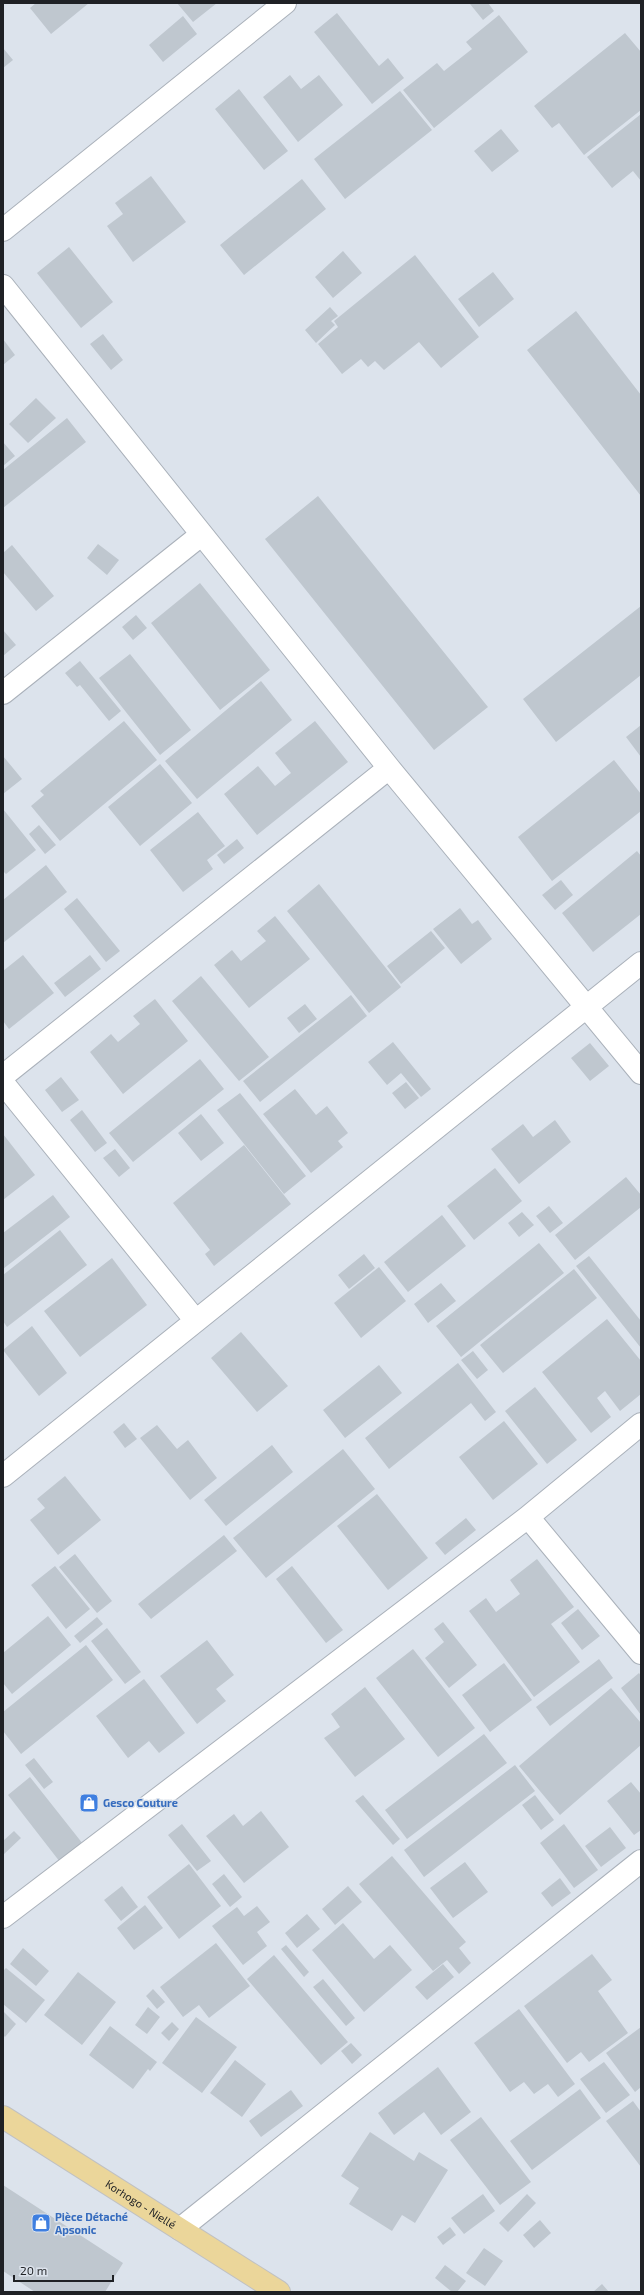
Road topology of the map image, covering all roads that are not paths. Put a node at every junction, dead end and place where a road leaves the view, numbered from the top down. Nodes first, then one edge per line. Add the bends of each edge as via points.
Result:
1 (285, 3) edge
2 (3, 230) edge
3 (3, 286) edge
4 (201, 535) junction
5 (3, 693) edge
6 (389, 768) junction
7 (641, 963) edge
8 (586, 1007) junction
9 (641, 1073) edge
10 (3, 1076) edge
11 (3, 1083) edge
12 (196, 1321) junction
13 (641, 1424) edge
14 (3, 1476) edge
15 (528, 1517) junction
16 (641, 1653) edge
17 (641, 1861) edge
18 (3, 1917) edge
19 (3, 2117) edge
20 (180, 2229) junction
21 (279, 2292) edge

1 - 2 street
3 - 4 street
4 - 5 street
4 - 6 street
6 - 8 street
6 - 10 street
7 - 8 street
8 - 9 street
8 - 12 street
11 - 12 street
12 - 14 street
13 - 15 street
15 - 16 street
15 - 18 street
17 - 20 street
19 - 20 main road, Korhogo - Niellé
20 - 21 main road, Korhogo - Niellé

